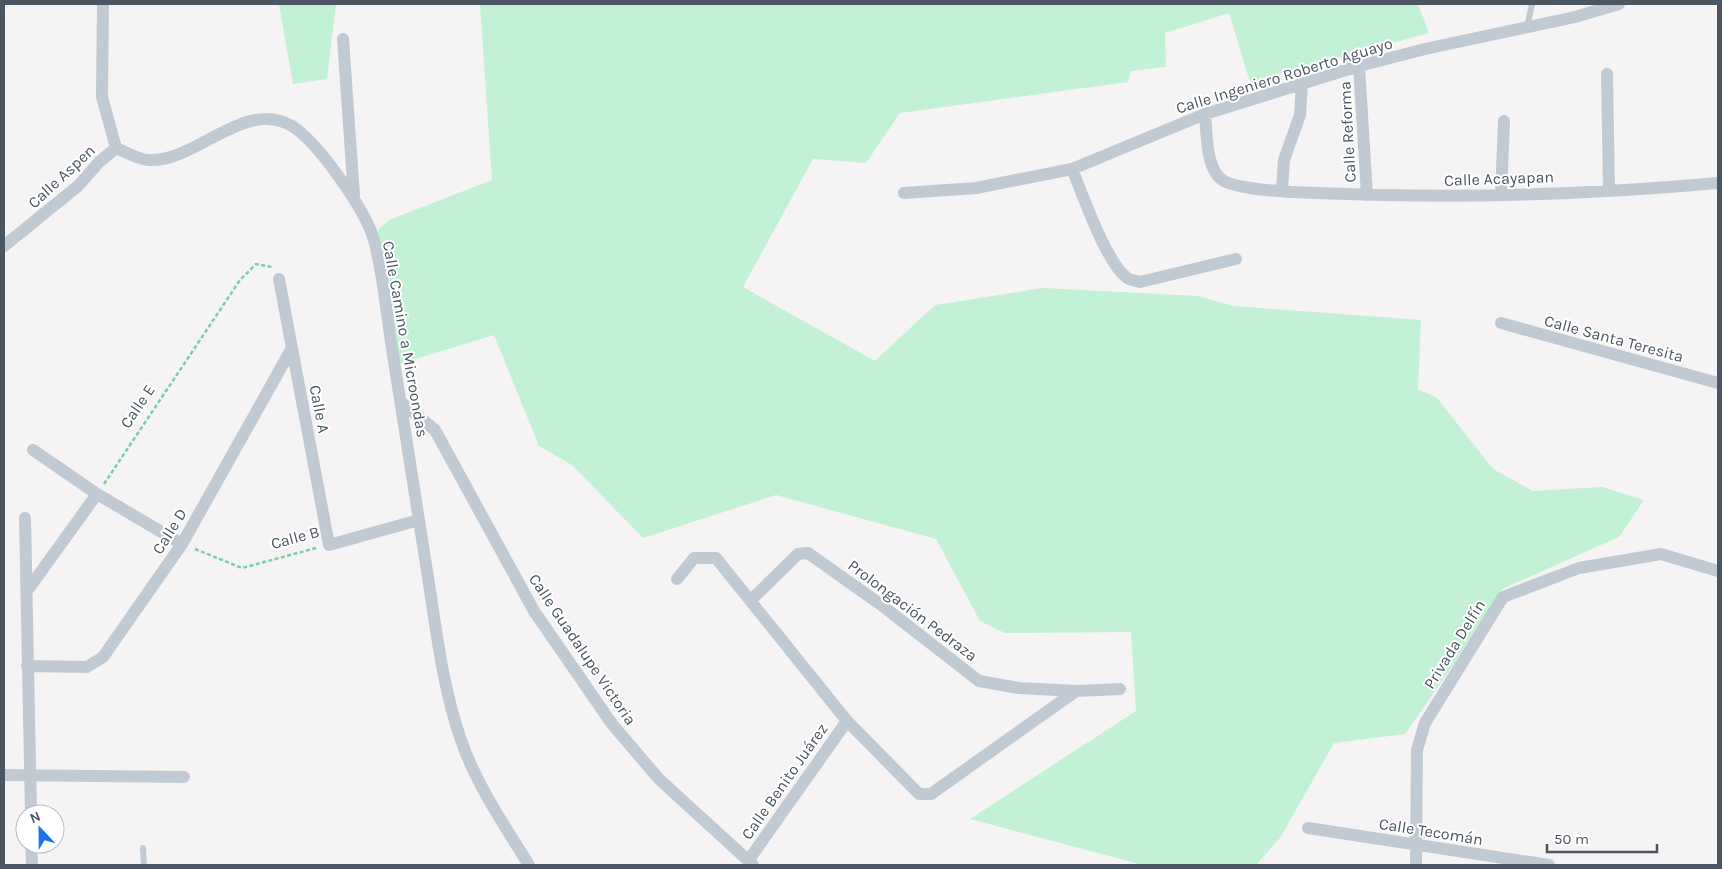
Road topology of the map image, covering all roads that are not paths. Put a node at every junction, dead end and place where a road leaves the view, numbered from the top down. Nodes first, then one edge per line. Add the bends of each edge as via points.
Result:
1 (103, 4) edge
2 (1532, 4) edge
3 (1619, 4) edge
4 (1526, 28) junction
5 (343, 39) dead end
6 (1359, 66) junction
7 (1607, 74) dead end
8 (1302, 84) junction
9 (1205, 114) junction
10 (1504, 121) dead end
11 (116, 148) junction
12 (1072, 169) junction
13 (1718, 182) edge
14 (1609, 190) junction
15 (1282, 191) junction
16 (904, 193) dead end
17 (1367, 195) junction
18 (1502, 195) junction
19 (354, 196) junction
20 (4, 246) edge
21 (1236, 259) dead end
22 (279, 279) road end
23 (1501, 323) dead end
24 (292, 348) junction
25 (1718, 383) edge
26 (402, 403) junction
27 (34, 450) dead end
28 (97, 494) junction
29 (25, 518) dead end
30 (419, 520) junction
31 (182, 544) junction
32 (329, 545) joint
33 (1718, 571) edge
34 (677, 579) dead end
35 (27, 591) junction
36 (751, 600) junction
37 (27, 666) junction
38 (1120, 689) dead end
39 (1076, 691) junction
40 (847, 721) junction
41 (4, 775) edge
42 (30, 776) junction
43 (184, 777) dead end
44 (31, 804) edge
45 (1308, 828) dead end
46 (1417, 846) junction
47 (143, 848) dead end
48 (751, 863) edge
49 (144, 865) edge
50 (528, 865) edge
51 (1416, 865) edge
52 (1549, 865) edge

1 - 11 street via 102,97
2 - 4 lane
3 - 4 street, Calle Ingeniero Roberto Aguayo
4 - 6 street, Calle Ingeniero Roberto Aguayo
5 - 19 street
6 - 8 street, Calle Ingeniero Roberto Aguayo
6 - 17 street, Calle Reforma
7 - 14 street
8 - 9 street, Calle Ingeniero Roberto Aguayo
8 - 15 street via 1300,116 1284,160
9 - 12 street, Calle Ingeniero Roberto Aguayo
9 - 15 street, Calle Acayapan via 1211,162 1216,174 1234,184
10 - 18 street
11 - 19 street, Calle Camino a Microondas via 148,160 164,158 230,128 255,120 273,119 292,126 310,143
11 - 20 street, Calle Aspen via 78,186
12 - 16 street, Calle Ingeniero Roberto Aguayo via 976,188
12 - 21 street via 1102,239 1126,278 1140,282
13 - 14 street, Calle Acayapan
14 - 18 street, Calle Acayapan
15 - 17 street, Calle Acayapan
17 - 18 street, Calle Acayapan
19 - 26 street, Calle Camino a Microondas via 374,239
22 - 24 street, Calle A
23 - 25 street, Calle Santa Teresita
24 - 31 street, Calle D
24 - 32 street, Calle A
26 - 30 street, Calle Camino a Microondas
26 - 48 street, Calle Guadalupe Victoria via 435,430 534,610 612,724 659,779
27 - 28 street
28 - 31 street
28 - 35 street
29 - 35 street
30 - 32 street, Calle B
30 - 50 street, Calle Camino a Microondas via 441,660 461,739 491,803
31 - 37 street, Calle D via 103,657 87,668
33 - 46 street, Privada Delfín via 1661,554 1580,568 1503,597 1425,723 1417,750
34 - 36 street via 694,558 716,558
35 - 37 street
36 - 39 street, Prolongación Pedraza via 798,554 808,552 979,681 1019,688
36 - 40 street
37 - 42 street
38 - 39 street, Prolongación Pedraza
39 - 40 street via 931,794 919,794
40 - 48 street, Calle Benito Juárez
41 - 42 street
42 - 43 street
42 - 44 street
45 - 46 street, Calle Tecomán
46 - 51 street
46 - 52 street, Calle Tecomán
47 - 49 lane

